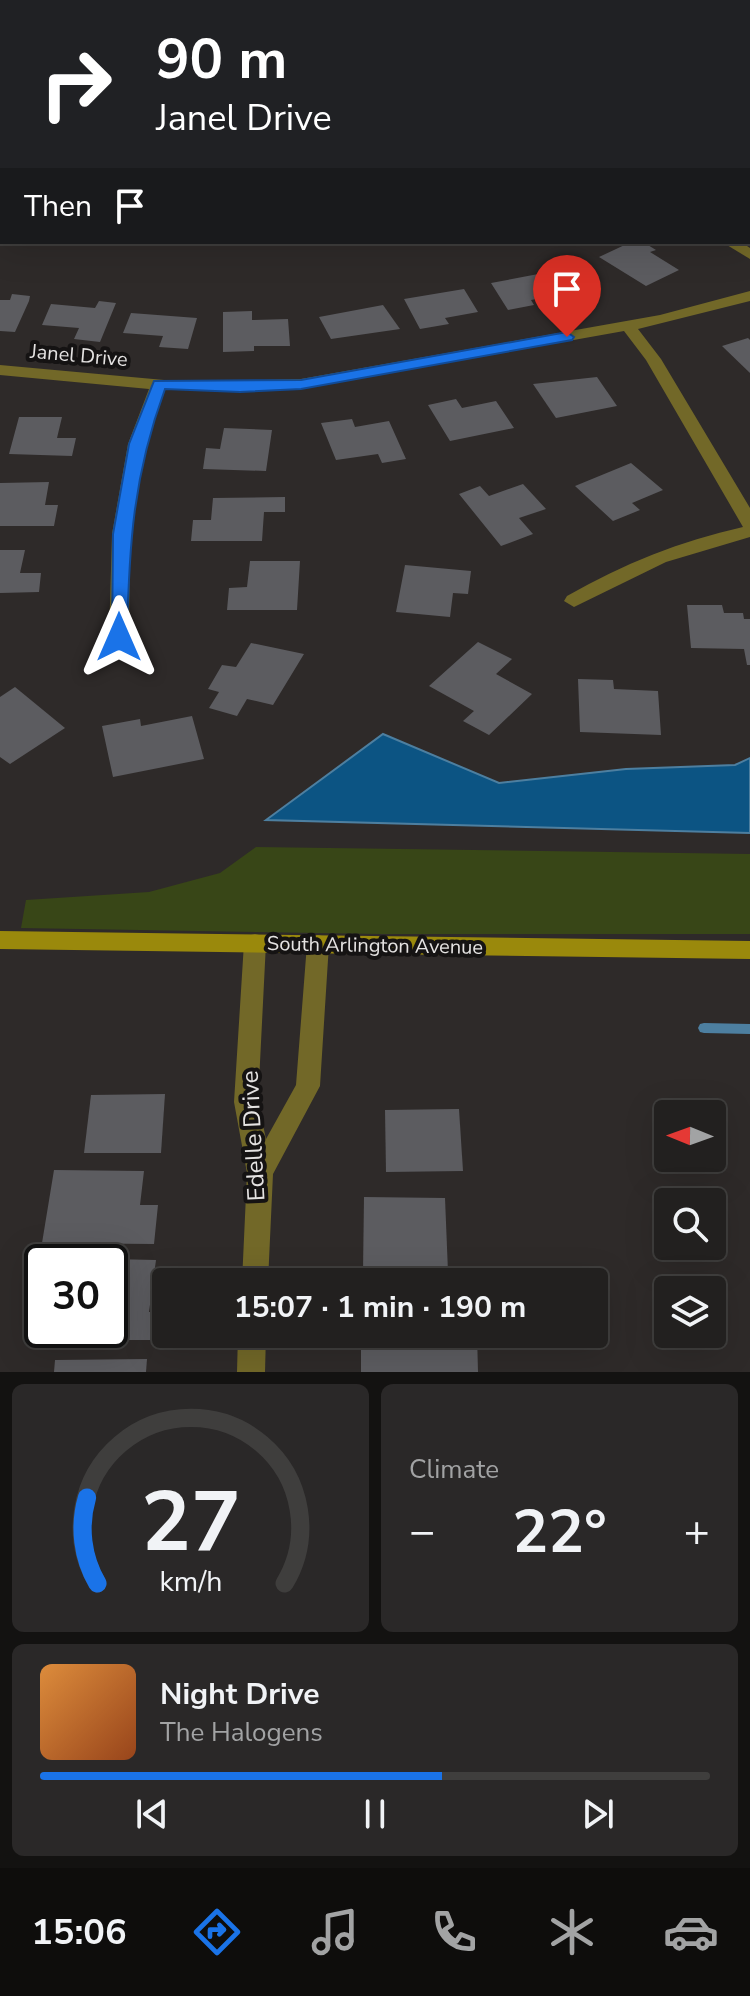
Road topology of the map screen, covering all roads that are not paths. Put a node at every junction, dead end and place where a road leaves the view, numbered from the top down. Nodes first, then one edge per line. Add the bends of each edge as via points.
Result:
1 (750, 296) edge
2 (628, 326) junction
3 (0, 370) edge
4 (159, 385) junction
5 (750, 523) edge
6 (750, 531) edge
7 (574, 601) dead end
8 (119, 637) dead end
9 (0, 940) edge
10 (255, 943) junction
11 (318, 944) junction
12 (750, 950) edge
13 (260, 1173) junction
14 (256, 1268) edge
15 (252, 1348) edge
16 (251, 1372) edge

1 - 2 street, Janel Drive
2 - 4 street, Janel Drive via 301,384
2 - 5 street
3 - 4 street, Janel Drive
4 - 8 street via 137,444 121,534
6 - 7 street via 664,554
9 - 10 street, South Arlington Avenue
10 - 11 street, South Arlington Avenue
10 - 13 street, Edelle Drive via 246,1102
11 - 12 street, South Arlington Avenue
11 - 13 street via 308,1086
13 - 14 street, Edelle Drive
15 - 16 street

